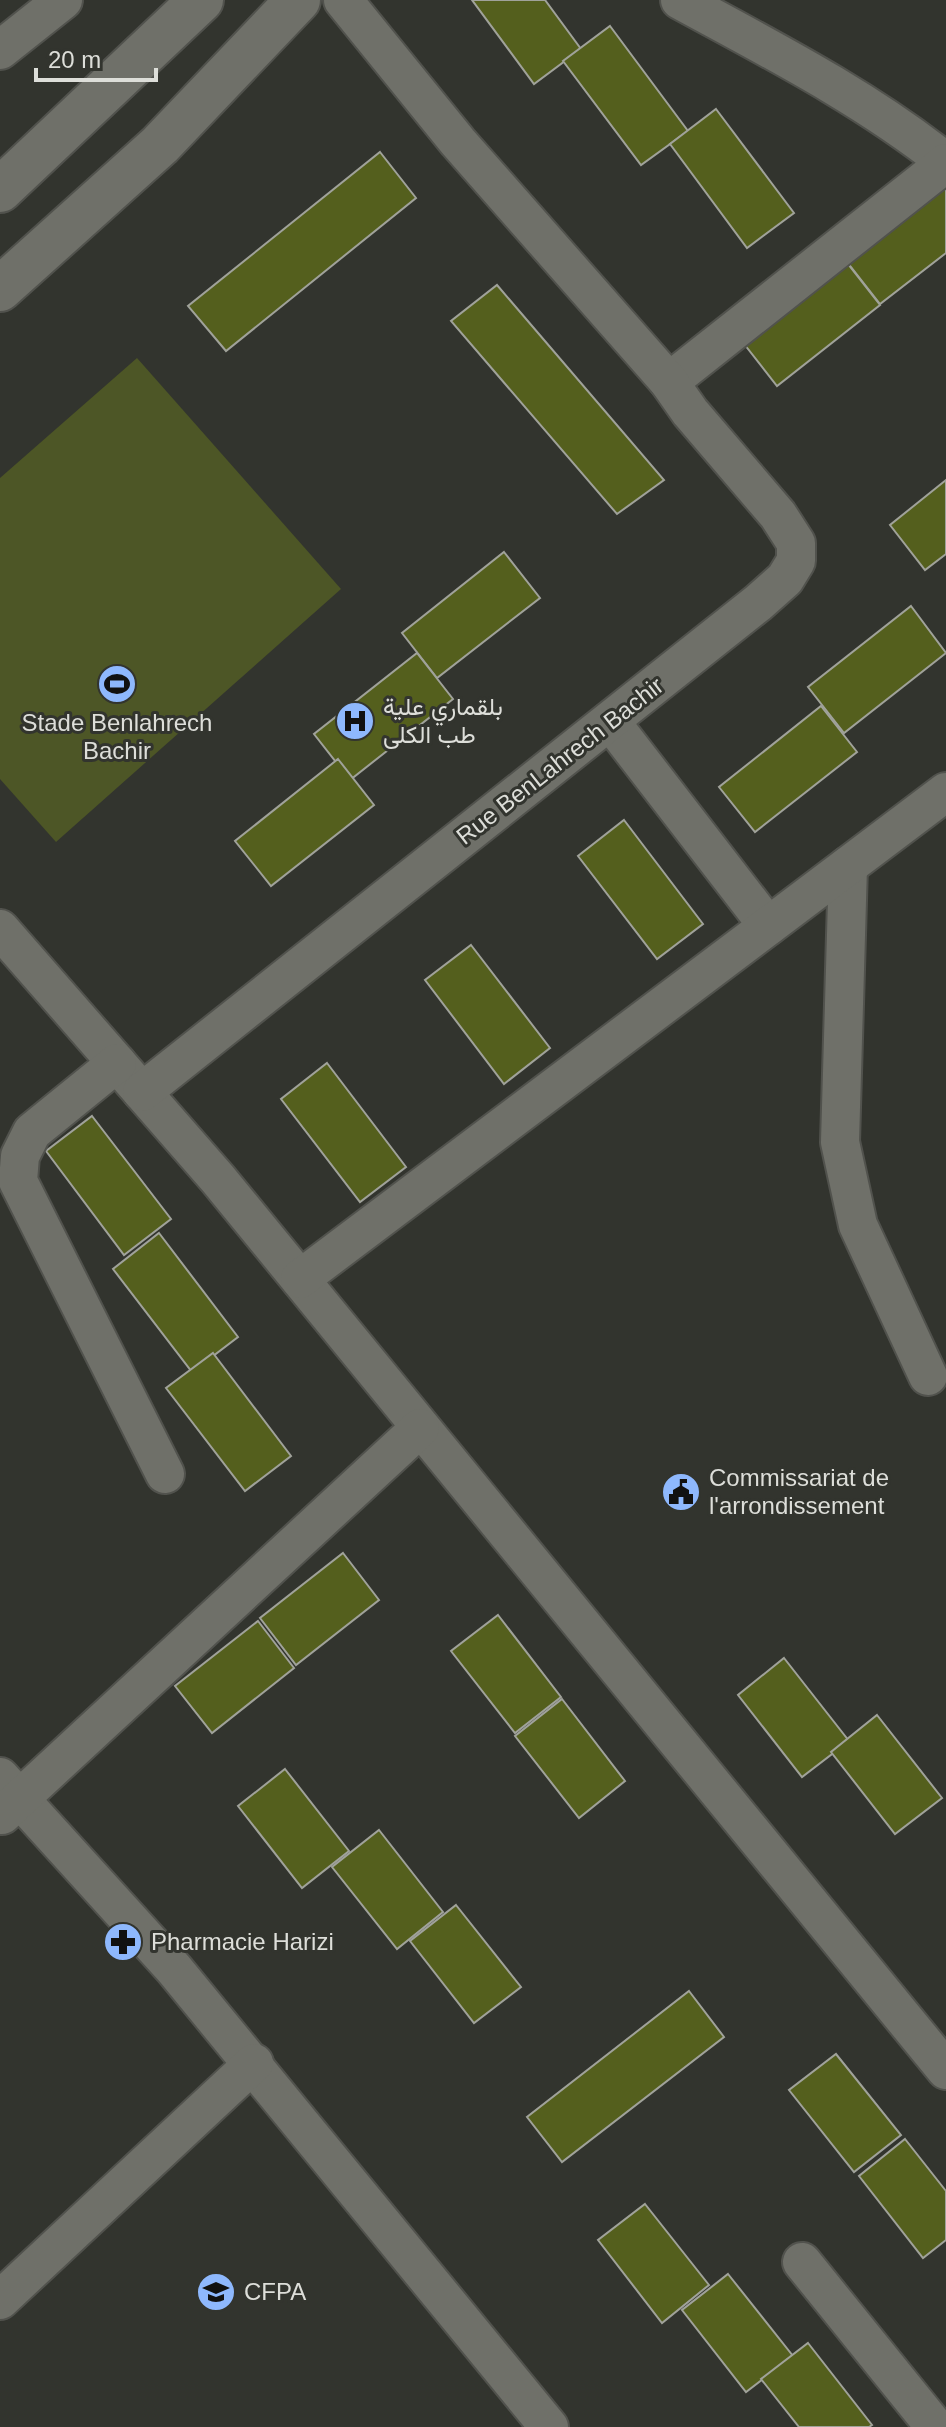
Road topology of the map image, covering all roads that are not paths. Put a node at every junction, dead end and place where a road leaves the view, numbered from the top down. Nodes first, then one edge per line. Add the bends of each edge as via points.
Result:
1 (63, 0) edge
2 (201, 0) edge
3 (298, 0) edge
4 (680, 0) edge
5 (344, 1) edge
6 (4, 39) edge
7 (946, 162) edge
8 (0, 190) edge
9 (0, 289) edge
10 (669, 382) junction
11 (610, 721) junction
12 (946, 792) edge
13 (848, 866) junction
14 (768, 926) junction
15 (0, 929) edge
16 (117, 1063) junction
17 (142, 1092) junction
18 (300, 1279) junction
19 (928, 1376) dead end
20 (420, 1428) junction
21 (165, 1474) dead end
22 (6, 1798) edge
23 (254, 2063) junction
24 (946, 2070) edge
25 (802, 2262) dead end
26 (0, 2300) edge
27 (549, 2427) edge
28 (935, 2427) edge

1 - 6 street
2 - 8 main road
3 - 9 main road via 160,145
4 - 7 street via 837,86
5 - 10 street, Rue BenLahrech Bachir via 458,142
7 - 10 street
10 - 11 street, Rue BenLahrech Bachir via 778,515 796,543 796,561 758,603
11 - 14 street
11 - 17 street, Rue BenLahrech Bachir
12 - 13 street
13 - 14 street
13 - 19 street via 840,1142 858,1225
14 - 18 street
15 - 16 street
16 - 17 street
16 - 21 street via 32,1132 20,1156 18,1181
17 - 18 street
18 - 20 street
20 - 22 street
20 - 24 street
22 - 23 street via 174,1969
23 - 26 street
23 - 27 street
25 - 28 street

